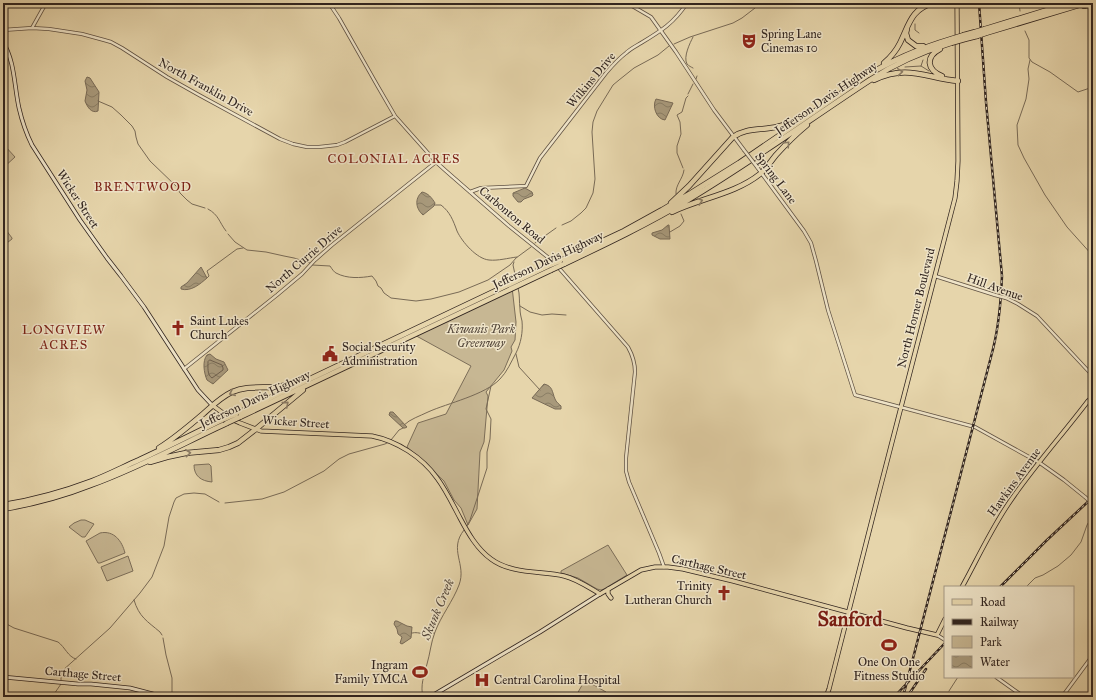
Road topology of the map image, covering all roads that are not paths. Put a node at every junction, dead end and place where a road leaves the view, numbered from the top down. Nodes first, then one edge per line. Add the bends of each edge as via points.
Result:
1 (46, 3) edge
2 (329, 3) edge
3 (627, 3) edge
4 (687, 3) edge
5 (933, 3) edge
6 (957, 3) edge
7 (1086, 3) edge
8 (1093, 4) edge
9 (1072, 5) edge
10 (908, 24) junction
11 (32, 28) junction
12 (3, 30) edge
13 (661, 31) junction
14 (3, 42) edge
15 (942, 44) junction
16 (877, 70) junction
17 (958, 80) junction
18 (863, 84) junction
19 (822, 112) junction
20 (811, 114) junction
21 (396, 116) junction
22 (733, 137) junction
23 (436, 162) junction
24 (761, 173) junction
25 (470, 192) junction
26 (662, 210) junction
27 (638, 228) junction
28 (562, 262) junction
29 (550, 268) junction
30 (935, 276) junction
31 (184, 369) junction
32 (324, 373) junction
33 (1093, 376) edge
34 (321, 379) junction
35 (1093, 397) edge
36 (212, 405) junction
37 (900, 408) junction
38 (238, 415) junction
39 (225, 422) junction
40 (256, 429) junction
41 (138, 460) junction
42 (1040, 463) junction
43 (124, 472) junction
44 (1093, 504) edge
45 (3, 505) edge
46 (3, 509) edge
47 (664, 567) junction
48 (963, 586) edge
49 (608, 589) junction
50 (600, 594) junction
51 (611, 598) dead end
52 (849, 612) junction
53 (944, 621) edge
54 (937, 634) junction
55 (944, 639) edge
56 (1093, 654) edge
57 (3, 677) edge
58 (997, 678) edge
59 (435, 694) junction
60 (160, 697) edge
61 (430, 697) edge
62 (438, 697) edge
63 (826, 697) edge
64 (1024, 697) edge
65 (1062, 697) edge

1 - 11 street
2 - 21 street, Carbonton Road
3 - 13 street, Spring Lane via 651,17
4 - 13 street, Wilkins Drive via 672,23
5 - 10 highway via 918,10
6 - 17 main road, North Horner Boulevard
7 - 9 highway, Jefferson Davis Highway
8 - 9 highway via 1079,7
9 - 15 highway, Jefferson Davis Highway, bridge
10 - 15 highway via 906,33 910,43 919,46
10 - 16 highway via 896,50
11 - 12 street, North Franklin Drive
11 - 21 street, North Franklin Drive via 82,34 111,42 167,78 280,139 298,146 337,145
13 - 22 street, Spring Lane
13 - 25 street, Wilkins Drive via 626,52 606,73 540,158 526,186 481,188
14 - 31 main road, Wicker Street via 10,55 23,125 32,146 80,220 144,307
15 - 16 highway, Jefferson Davis Highway via 910,53
15 - 17 highway via 931,55 931,68 938,75
15 - 18 highway, Jefferson Davis Highway via 905,60
16 - 20 highway, Jefferson Davis Highway
18 -> 17 highway via 884,75 902,72
17 - 30 main road, North Horner Boulevard via 957,181
18 - 19 highway, Jefferson Davis Highway
24 -> 19 highway via 791,140
19 - 27 highway, Jefferson Davis Highway via 721,180
20 - 22 highway via 781,126 744,132
20 - 26 highway, Jefferson Davis Highway via 705,185
21 - 23 street, Carbonton Road
22 - 24 street, Spring Lane, bridge
22 - 26 highway via 680,195
23 - 25 street, Carbonton Road
23 - 31 street, North Currie Drive
27 -> 24 highway via 744,185
24 - 37 street, Spring Lane via 811,243 829,314 855,395
25 - 47 street, Carbonton Road via 557,265 631,352 635,372 626,458 627,475
26 - 28 highway, Jefferson Davis Highway
27 - 28 highway, Jefferson Davis Highway
28 - 29 highway, Jefferson Davis Highway, bridge
29 - 32 highway, Jefferson Davis Highway
29 - 34 highway, Jefferson Davis Highway
30 - 33 street, Hill Avenue, bridge via 1006,298 1037,316
30 - 37 main road, North Horner Boulevard
31 - 36 main road, Wicker Street
32 -> 36 highway via 288,385 246,388 233,392
32 - 38 highway, Jefferson Davis Highway
34 - 38 highway, Jefferson Davis Highway
40 -> 34 highway via 298,394
35 - 42 main road, Hawkins Avenue
36 - 40 main road, Wicker Street via 231,419
36 - 41 highway via 177,435
37 - 42 street via 969,425
37 - 52 main road, North Horner Boulevard
38 - 39 highway, Jefferson Davis Highway, bridge
39 - 41 highway, Jefferson Davis Highway
39 - 43 highway, Jefferson Davis Highway
43 -> 40 highway via 167,457 229,447
40 - 50 main road, Wicker Street via 267,432 363,436 389,441 420,460 437,478 471,537 491,559 501,565 532,573 553,574 577,580
41 - 45 highway, Jefferson Davis Highway via 68,489
42 - 44 street, bridge
42 - 48 main road, Hawkins Avenue via 1022,484 998,520
43 - 46 highway, Jefferson Davis Highway via 62,495
47 - 49 main road, Carthage Street via 641,570
47 - 52 main road, Carthage Street via 712,576
49 - 50 main road, Carthage Street
49 - 51 main road
50 - 59 main road, Carthage Street
52 - 54 main road, Carthage Street
52 - 63 main road, North Horner Boulevard
53 - 54 main road
54 - 55 street
56 - 65 street
57 - 60 main road, Carthage Street via 130,688
58 - 64 street
59 - 61 main road, Carthage Street
59 - 62 street

